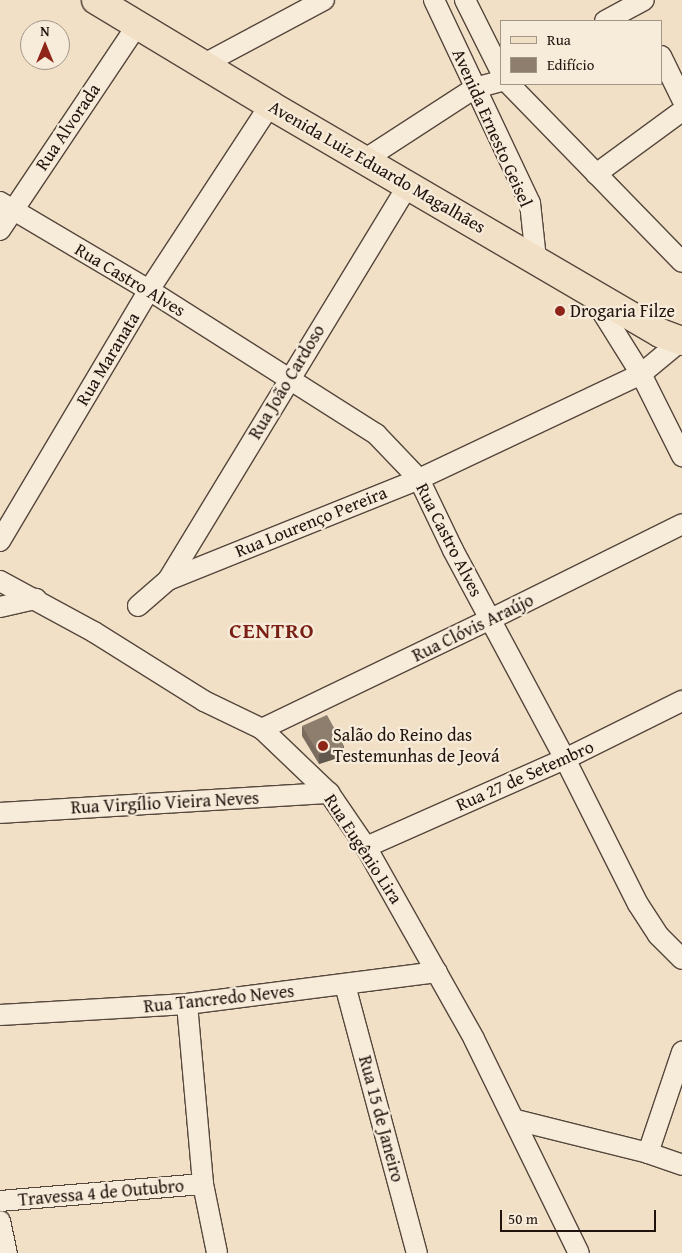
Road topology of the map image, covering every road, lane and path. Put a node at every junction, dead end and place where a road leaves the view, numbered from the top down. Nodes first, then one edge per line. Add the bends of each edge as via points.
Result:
1 (96, 0) edge
2 (324, 0) edge
3 (434, 0) edge
4 (465, 0) edge
5 (634, 7) edge
6 (607, 20) edge
7 (137, 25) junction
8 (662, 58) edge
9 (204, 64) junction
10 (500, 70) edge
11 (500, 80) edge
12 (510, 85) edge
13 (475, 88) junction
14 (682, 100) edge
15 (270, 105) junction
16 (682, 111) edge
17 (364, 160) junction
18 (596, 174) junction
19 (408, 186) junction
20 (6, 206) edge
21 (0, 230) edge
22 (536, 259) junction
23 (682, 262) edge
24 (149, 290) junction
25 (590, 292) junction
26 (676, 343) edge
27 (641, 374) junction
28 (289, 378) junction
29 (682, 456) edge
30 (419, 479) junction
31 (682, 524) edge
32 (0, 541) edge
33 (168, 580) junction
34 (0, 581) edge
35 (36, 599) junction
36 (0, 606) edge
37 (138, 606) dead end
38 (491, 619) junction
39 (682, 701) edge
40 (262, 729) junction
41 (565, 759) junction
42 (329, 793) junction
43 (0, 813) edge
44 (366, 847) junction
45 (682, 959) edge
46 (437, 972) junction
47 (345, 985) junction
48 (187, 1004) junction
49 (0, 1015) edge
50 (682, 1052) edge
51 (516, 1120) junction
52 (648, 1153) junction
53 (682, 1165) edge
54 (202, 1184) junction
55 (0, 1201) edge
56 (0, 1221) edge
57 (7, 1253) edge
58 (217, 1253) edge
59 (417, 1253) edge
60 (579, 1253) edge

1 - 7 main road, Avenida Luiz Eduardo Magalhães
2 - 9 street
3 - 13 street, Avenida Ernesto Geisel
4 - 10 street, Avenida Ernesto Geisel
5 - 6 street
7 - 9 main road, Avenida Luiz Eduardo Magalhães
7 - 20 street, Rua Alvorada
8 - 14 street
9 - 15 main road, Avenida Luiz Eduardo Magalhães
11 - 13 street
12 - 18 street
13 - 17 street
13 - 22 street, Avenida Ernesto Geisel via 530,203
15 - 17 main road, Avenida Luiz Eduardo Magalhães
15 - 24 street, Rua Maranata
16 - 18 street
17 - 19 main road, Avenida Luiz Eduardo Magalhães
18 - 23 street
19 - 22 main road, Avenida Luiz Eduardo Magalhães
19 - 28 street, Rua João Cardoso
20 - 21 street, Rua Alvorada
20 - 24 street, Rua Castro Alves
22 - 25 main road, Avenida Luiz Eduardo Magalhães
24 - 28 street, Rua Castro Alves
24 - 32 street, Rua Maranata
25 - 26 main road, Avenida Luiz Eduardo Magalhães
25 - 27 street
26 - 27 street, Rua Lourenço Pereira
27 - 29 street
27 - 30 street, Rua Lourenço Pereira
28 - 30 street, Rua Castro Alves via 376,434
28 - 33 street, Rua João Cardoso
30 - 33 street, Rua Lourenço Pereira
30 - 38 street, Rua Castro Alves
31 - 38 street, Rua Clóvis Araújo
33 - 37 street, Rua Lourenço Pereira
34 - 35 street, Rua Eugênio Lira
35 - 36 street
35 - 40 street, Rua Eugênio Lira via 204,702
38 - 40 street, Rua Clóvis Araújo
38 - 41 street, Rua Castro Alves
39 - 41 street, Rua 27 de Setembro
40 - 42 street, Rua Eugênio Lira
41 - 44 street, Rua 27 de Setembro
41 - 45 street, Rua Castro Alves via 638,904 658,935
42 - 43 street, Rua Virgílio Vieira Neves
42 - 44 street, Rua Eugênio Lira
44 - 46 street, Rua Eugênio Lira
46 - 47 street, Rua Tancredo Neves
46 - 51 street, Rua Eugênio Lira
47 - 48 street, Rua Tancredo Neves
47 - 59 street, Rua 15 de Janeiro
48 - 49 street, Rua Tancredo Neves
48 - 54 street
50 - 52 street
51 - 52 street
51 - 60 street, Rua Eugênio Lira
52 - 53 street
54 - 55 street, Travessa 4 de Outubro
54 - 58 street
56 - 57 street

